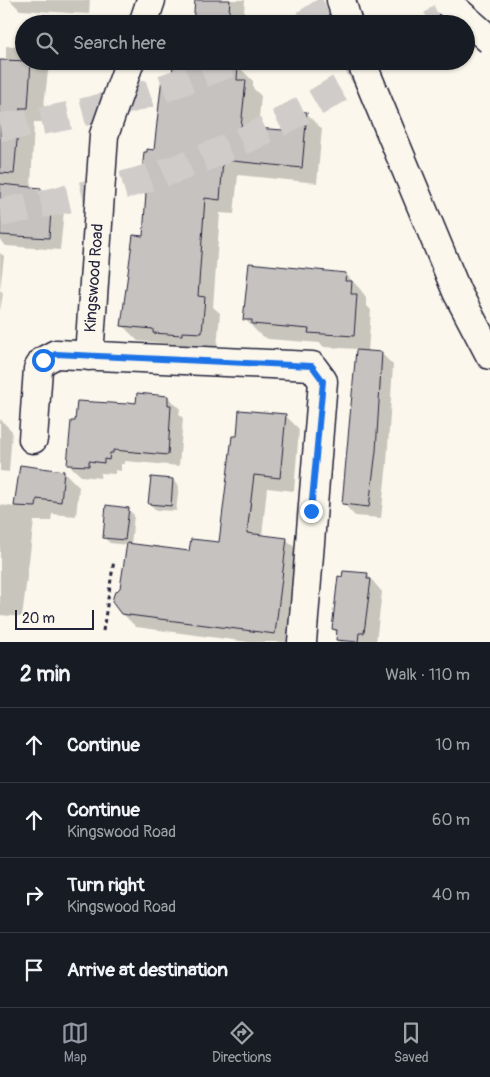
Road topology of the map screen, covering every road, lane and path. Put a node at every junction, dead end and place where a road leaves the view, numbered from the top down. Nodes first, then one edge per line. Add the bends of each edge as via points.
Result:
1 (151, 0) edge
2 (341, 0) edge
3 (447, 1) edge
4 (146, 15) edge
5 (345, 15) edge
6 (462, 15) edge
7 (475, 26) edge
8 (490, 40) edge
9 (127, 70) edge
10 (365, 70) edge
11 (490, 355) edge
12 (89, 356) junction
13 (33, 438) dead end
14 (114, 560) dead end
15 (103, 631) dead end
16 (302, 642) edge

1 - 4 main road
2 - 5 main road
3 - 6 main road, bridge
7 - 8 main road, bridge
9 - 12 main road, Kingswood Road via 104,135
10 - 11 main road via 457,292
12 - 13 main road via 56,354 43,360 38,369
12 - 16 main road, Kingswood Road via 312,366 323,381
14 - 15 path

